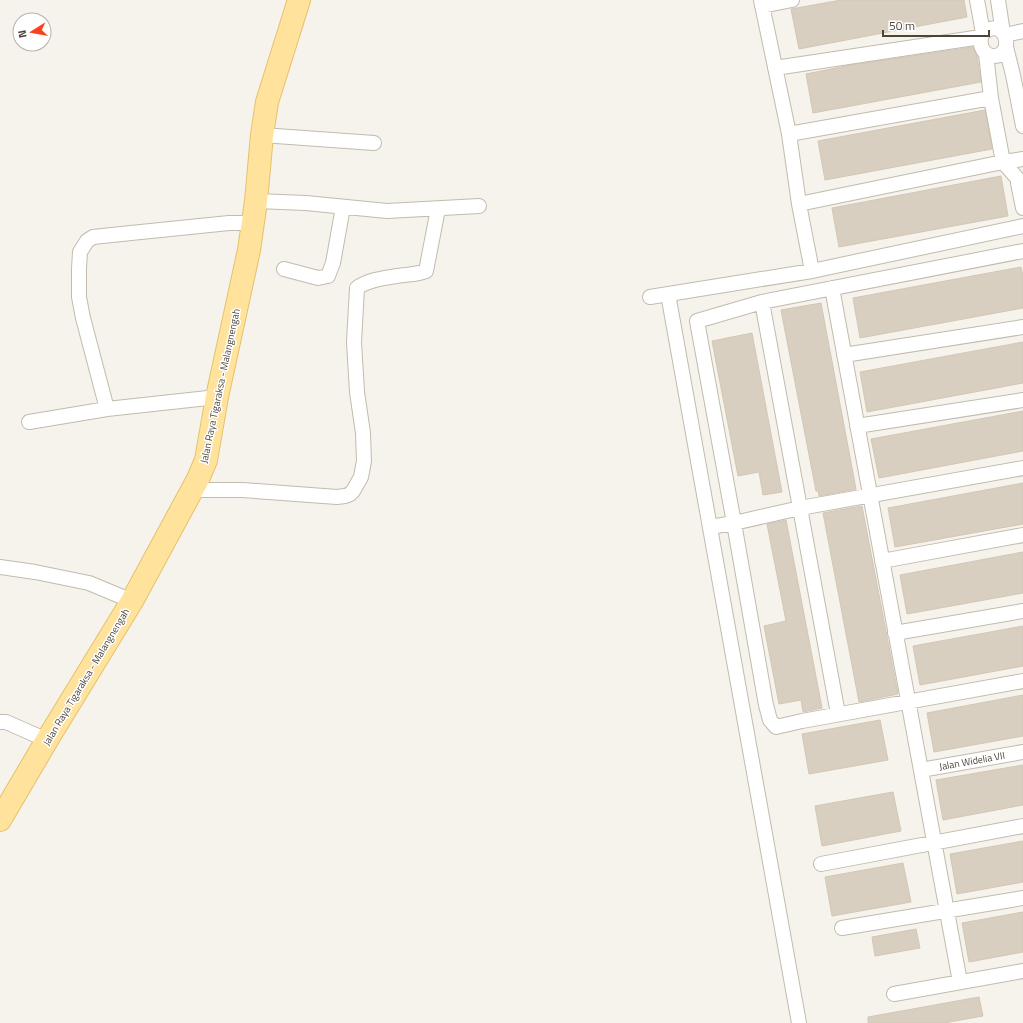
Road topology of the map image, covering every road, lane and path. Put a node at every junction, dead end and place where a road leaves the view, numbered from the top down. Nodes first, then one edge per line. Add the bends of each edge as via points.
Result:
1 (299, 0) edge
2 (792, 0) edge
3 (977, 0) edge
4 (998, 0) edge
5 (761, 3) edge
6 (1023, 31) edge
7 (982, 35) junction
8 (1005, 38) junction
9 (986, 54) junction
10 (775, 68) junction
11 (1020, 97) edge
12 (991, 98) junction
13 (1023, 126) edge
14 (789, 134) junction
15 (262, 135) junction
16 (374, 143) dead end
17 (1023, 159) edge
18 (1003, 162) junction
19 (1020, 173) edge
20 (256, 201) junction
21 (799, 204) junction
22 (479, 206) dead end
23 (343, 207) junction
24 (1023, 208) edge
25 (438, 209) junction
26 (253, 223) junction
27 (1023, 226) edge
28 (1023, 251) edge
29 (284, 269) dead end
30 (812, 270) junction
31 (832, 288) junction
32 (668, 294) junction
33 (650, 297) dead end
34 (762, 302) junction
35 (1023, 327) edge
36 (844, 355) junction
37 (217, 397) junction
38 (1023, 400) edge
39 (107, 409) junction
40 (29, 422) dead end
41 (857, 426) junction
42 (1023, 468) edge
43 (192, 490) junction
44 (870, 495) junction
45 (800, 508) junction
46 (734, 523) junction
47 (710, 527) junction
48 (1023, 535) edge
49 (882, 561) junction
50 (0, 567) edge
51 (132, 601) junction
52 (1023, 611) edge
53 (895, 633) junction
54 (1023, 681) edge
55 (908, 702) junction
56 (838, 714) junction
57 (0, 722) edge
58 (47, 740) junction
59 (1023, 752) edge
60 (921, 770) junction
61 (0, 820) edge
62 (1023, 826) edge
63 (934, 843) junction
64 (821, 864) dead end
65 (1023, 898) edge
66 (946, 911) junction
67 (842, 928) dead end
68 (1023, 971) edge
69 (960, 982) junction
70 (894, 994) dead end
71 (798, 1023) edge

1 - 15 main road, Jalan Raya Tigaraksa - Malangnengah via 267,102
2 - 5 street
3 - 7 street
4 - 8 street
5 - 10 street
6 - 8 street
7 - 8 street via 993,29 999,30
7 - 9 street via 981,46
7 - 10 street
8 - 9 street via 1003,52 992,56
8 - 11 street
9 - 12 street
10 - 14 street
11 - 13 street
12 - 14 street
12 - 18 street
14 - 21 street
15 - 16 street
15 - 20 main road, Jalan Raya Tigaraksa - Malangnengah
17 - 18 street
18 - 19 street
18 - 21 street
19 - 24 street
20 - 23 street
20 - 26 main road, Jalan Raya Tigaraksa - Malangnengah
21 - 30 street
22 - 25 street
23 - 25 street via 387,211
23 - 29 street via 333,263 328,276 318,278
25 - 43 street via 426,270 363,283 357,288 354,342 364,461 353,491 345,496 337,496 242,490
26 - 37 main road, Jalan Raya Tigaraksa - Malangnengah
26 - 39 street via 229,223 94,237 87,241 80,252 82,318
27 - 30 street
28 - 31 street
30 - 32 street
31 - 34 street
31 - 36 street
32 - 33 street
32 - 47 street
34 - 45 street
34 - 46 street via 697,321
35 - 36 street
36 - 41 street
37 - 39 street
37 - 43 main road, Jalan Raya Tigaraksa - Malangnengah via 206,460
38 - 41 street
39 - 40 street
41 - 44 street
42 - 44 street
43 - 51 main road, Jalan Raya Tigaraksa - Malangnengah
44 - 45 street
44 - 49 street
45 - 46 street
45 - 56 street
46 - 47 street
46 - 56 street via 770,720 776,727
47 - 71 street
48 - 49 street
49 - 53 street
50 - 51 street via 89,583
51 - 58 main road, Jalan Raya Tigaraksa - Malangnengah
52 - 53 street
53 - 55 street
54 - 55 street
55 - 56 street
55 - 60 street
57 - 58 street via 6,722
58 - 61 main road, Jalan Raya Tigaraksa - Malangnengah
59 - 60 street, Jalan Widelia VII
60 - 63 street
62 - 63 street
63 - 64 street
63 - 66 street
65 - 66 street
66 - 67 street
66 - 69 street
68 - 69 street
69 - 70 street

